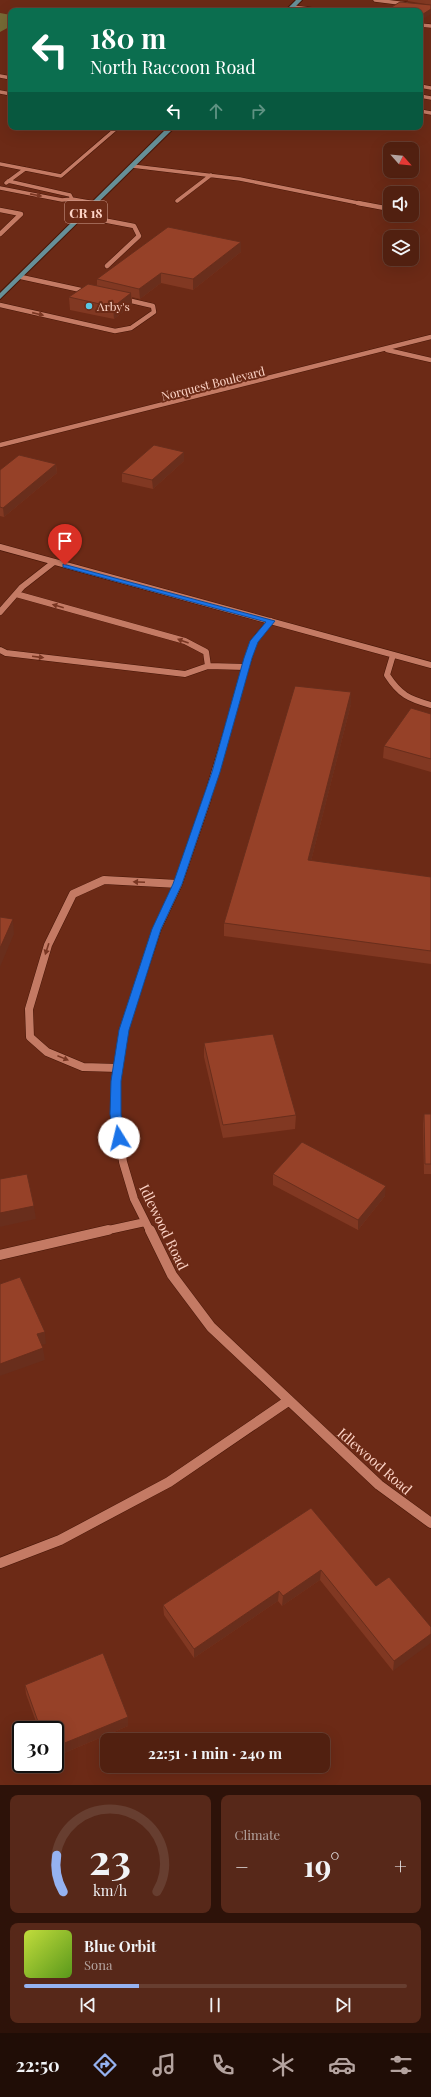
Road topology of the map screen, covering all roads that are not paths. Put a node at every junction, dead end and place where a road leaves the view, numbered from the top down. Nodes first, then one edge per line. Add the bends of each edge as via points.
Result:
1 (299, 0) edge
2 (375, 0) edge
3 (385, 0) edge
4 (410, 5) edge
5 (416, 5) edge
6 (291, 8) edge
7 (115, 130) edge
8 (169, 130) edge
9 (0, 164) edge
10 (132, 166) junction
11 (25, 169) junction
12 (211, 175) junction
13 (8, 181) junction
14 (1, 186) edge
15 (72, 199) junction
16 (177, 201) dead end
17 (95, 204) junction
18 (383, 208) edge
19 (0, 210) edge
20 (82, 216) junction
21 (0, 234) edge
22 (107, 266) dead end
23 (21, 277) junction
24 (100, 294) edge
25 (115, 297) edge
26 (0, 298) edge
27 (0, 305) edge
28 (431, 337) edge
29 (385, 350) junction
30 (431, 360) edge
31 (0, 445) edge
32 (0, 547) edge
33 (54, 562) junction
34 (16, 594) junction
35 (0, 612) edge
36 (271, 621) junction
37 (0, 650) edge
38 (393, 654) junction
39 (431, 665) edge
40 (208, 666) junction
41 (246, 667) junction
42 (431, 705) edge
43 (178, 884) junction
44 (118, 1068) junction
45 (145, 1222) junction
46 (0, 1255) edge
47 (288, 1401) junction
48 (431, 1523) edge
49 (0, 1563) edge

1 - 6 main road
2 - 4 street
3 - 5 street
7 - 11 street via 61,176
8 - 10 main road, CR 18
9 - 11 street
10 - 12 street
10 - 17 main road, CR 18
11 - 13 street
12 - 16 street
12 - 18 street
13 - 14 street
13 - 15 street via 70,195
14 -> 15 street via 62,200
15 - 17 street
17 - 20 main road, CR 18
19 - 21 street via 21,214
20 - 22 street via 134,226 139,236
20 - 23 main road, CR 18
23 - 24 street
23 - 26 main road, CR 18
27 -> 25 street via 126,332 154,312 153,306
28 - 29 street, Norquest Boulevard
29 - 30 street
29 - 31 street, Norquest Boulevard
32 - 33 street
33 - 34 street
33 - 36 street
34 - 35 street
40 -> 34 street via 206,652 185,641
36 - 38 street
36 - 41 street, Idlewood Road via 254,641
37 -> 40 street via 6,653 185,674
38 - 39 street
38 - 42 street via 387,675 395,689 405,698
40 - 41 street
41 - 43 street, Idlewood Road via 216,772
43 - 44 street, Idlewood Road via 157,929 124,1030
43 -> 44 street via 104,880 73,894 48,945 29,1009 30,1037 47,1052 83,1067
44 - 45 street, Idlewood Road via 116,1114 123,1162 134,1199
45 - 46 street
45 - 47 street, Idlewood Road via 172,1275 211,1327
47 - 48 street, Idlewood Road via 379,1485
47 - 49 street via 169,1482 60,1540

